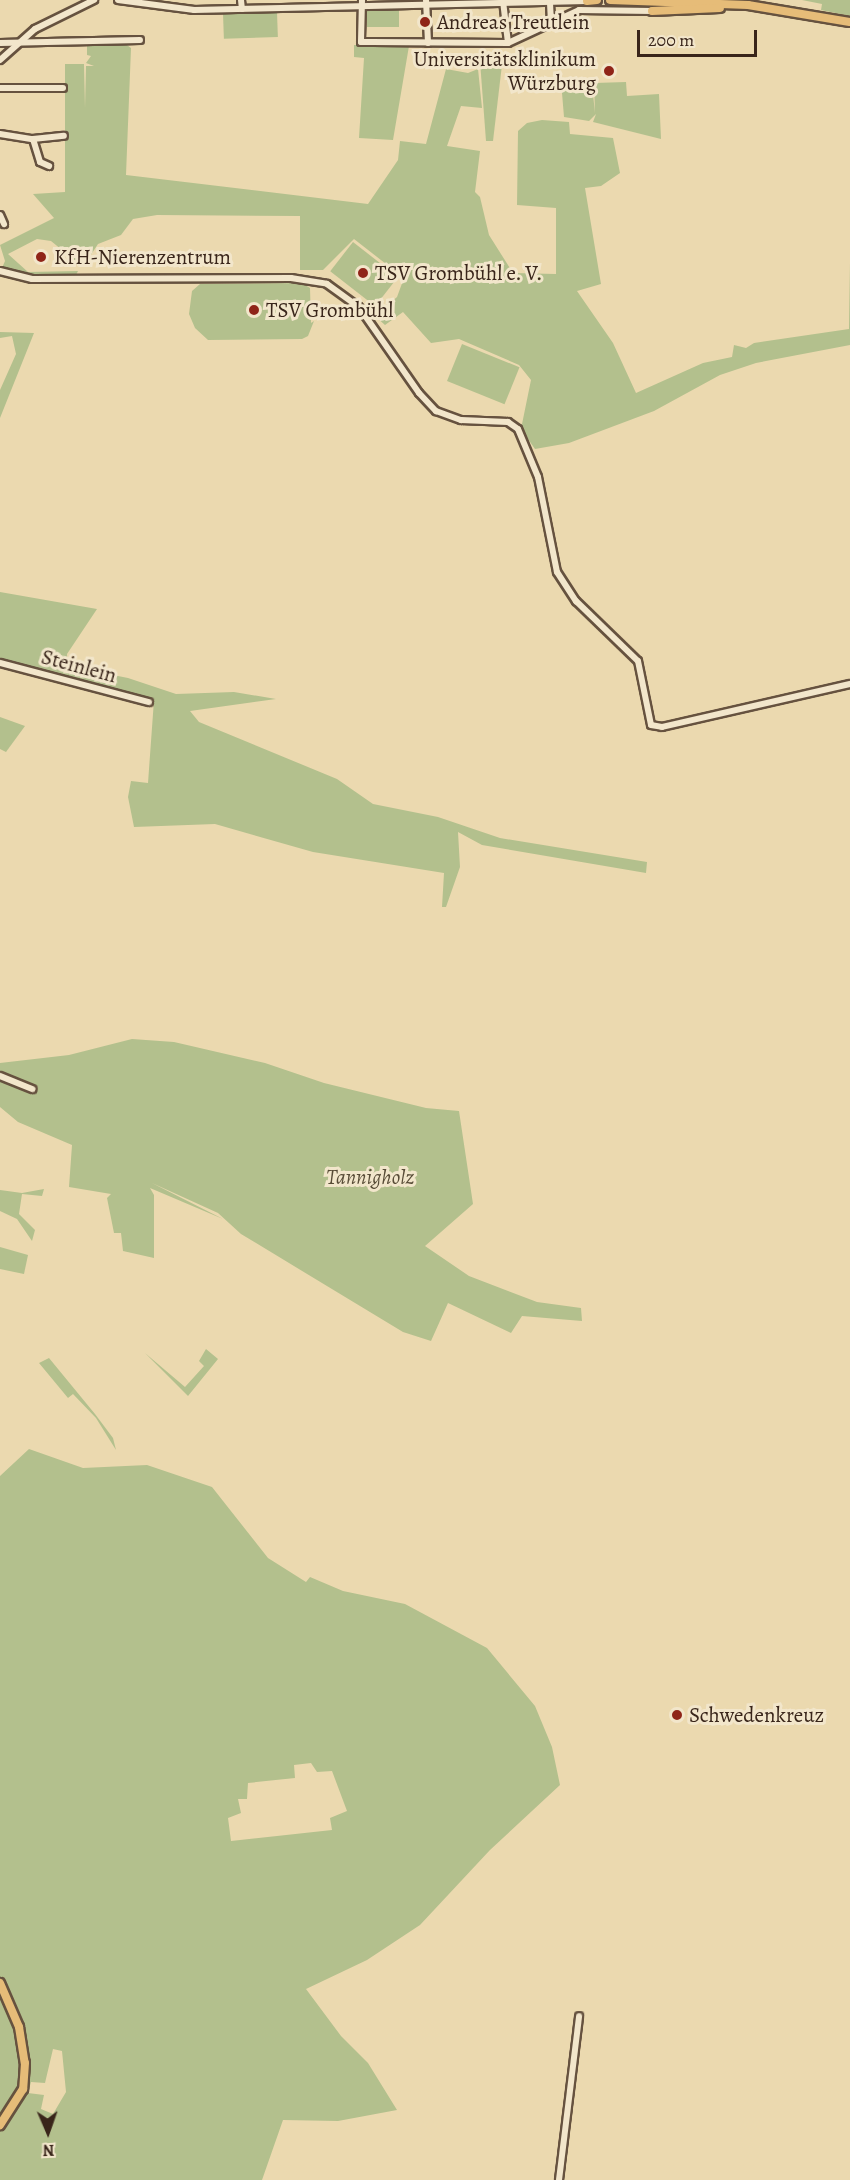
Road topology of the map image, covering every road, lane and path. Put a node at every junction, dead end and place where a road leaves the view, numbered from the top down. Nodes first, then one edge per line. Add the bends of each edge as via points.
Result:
1 (94, 0) edge
2 (118, 0) edge
3 (242, 0) edge
4 (291, 0) edge
5 (597, 0) edge
6 (610, 0) edge
7 (725, 0) edge
8 (581, 1) edge
9 (503, 2) edge
10 (521, 2) edge
11 (362, 3) edge
12 (426, 3) edge
13 (550, 3) junction
14 (762, 7) junction
15 (291, 8) junction
16 (773, 8) junction
17 (242, 9) junction
18 (579, 10) junction
19 (652, 11) joint
20 (551, 21) junction
21 (850, 22) edge
22 (140, 40) dead end
23 (0, 43) edge
24 (18, 43) junction
25 (428, 43) junction
26 (508, 43) junction
27 (0, 60) edge
28 (0, 88) edge
29 (63, 88) dead end
30 (0, 134) edge
31 (64, 136) dead end
32 (33, 139) junction
33 (49, 166) dead end
34 (0, 215) edge
35 (4, 224) dead end
36 (0, 271) edge
37 (0, 663) edge
38 (850, 684) edge
39 (149, 702) dead end
40 (0, 1076) edge
41 (33, 1089) dead end
42 (0, 1983) edge
43 (579, 2016) dead end
44 (0, 2125) edge
45 (559, 2180) edge

1 - 24 street via 35,29
2 - 17 street via 194,10
3 - 17 street
4 - 15 street
5 - 8 main road
6 - 14 main road
7 - 14 main road
8 - 13 street
8 - 18 street
9 - 10 street
9 - 12 street
9 - 26 street
10 - 13 street
11 - 12 street
11 - 15 street
11 - 25 street via 361,42
12 - 25 street
13 - 20 street
14 - 16 main road
15 - 17 street
16 - 19 main road
16 - 21 main road
18 - 19 street
18 - 20 street
20 - 26 street
22 - 24 street
23 - 24 street
24 - 27 street
25 - 26 street
28 - 29 street
30 - 32 street
31 - 32 street
32 - 33 street via 37,164
34 - 35 street
36 - 38 street via 32,279 316,280 359,307 426,402 446,417 508,422 518,429 538,477 557,572 576,601 638,661 651,725 662,727
37 - 39 street, Steinlein
40 - 41 street
42 - 44 main road via 19,2026 25,2063 23,2089
43 - 45 street

